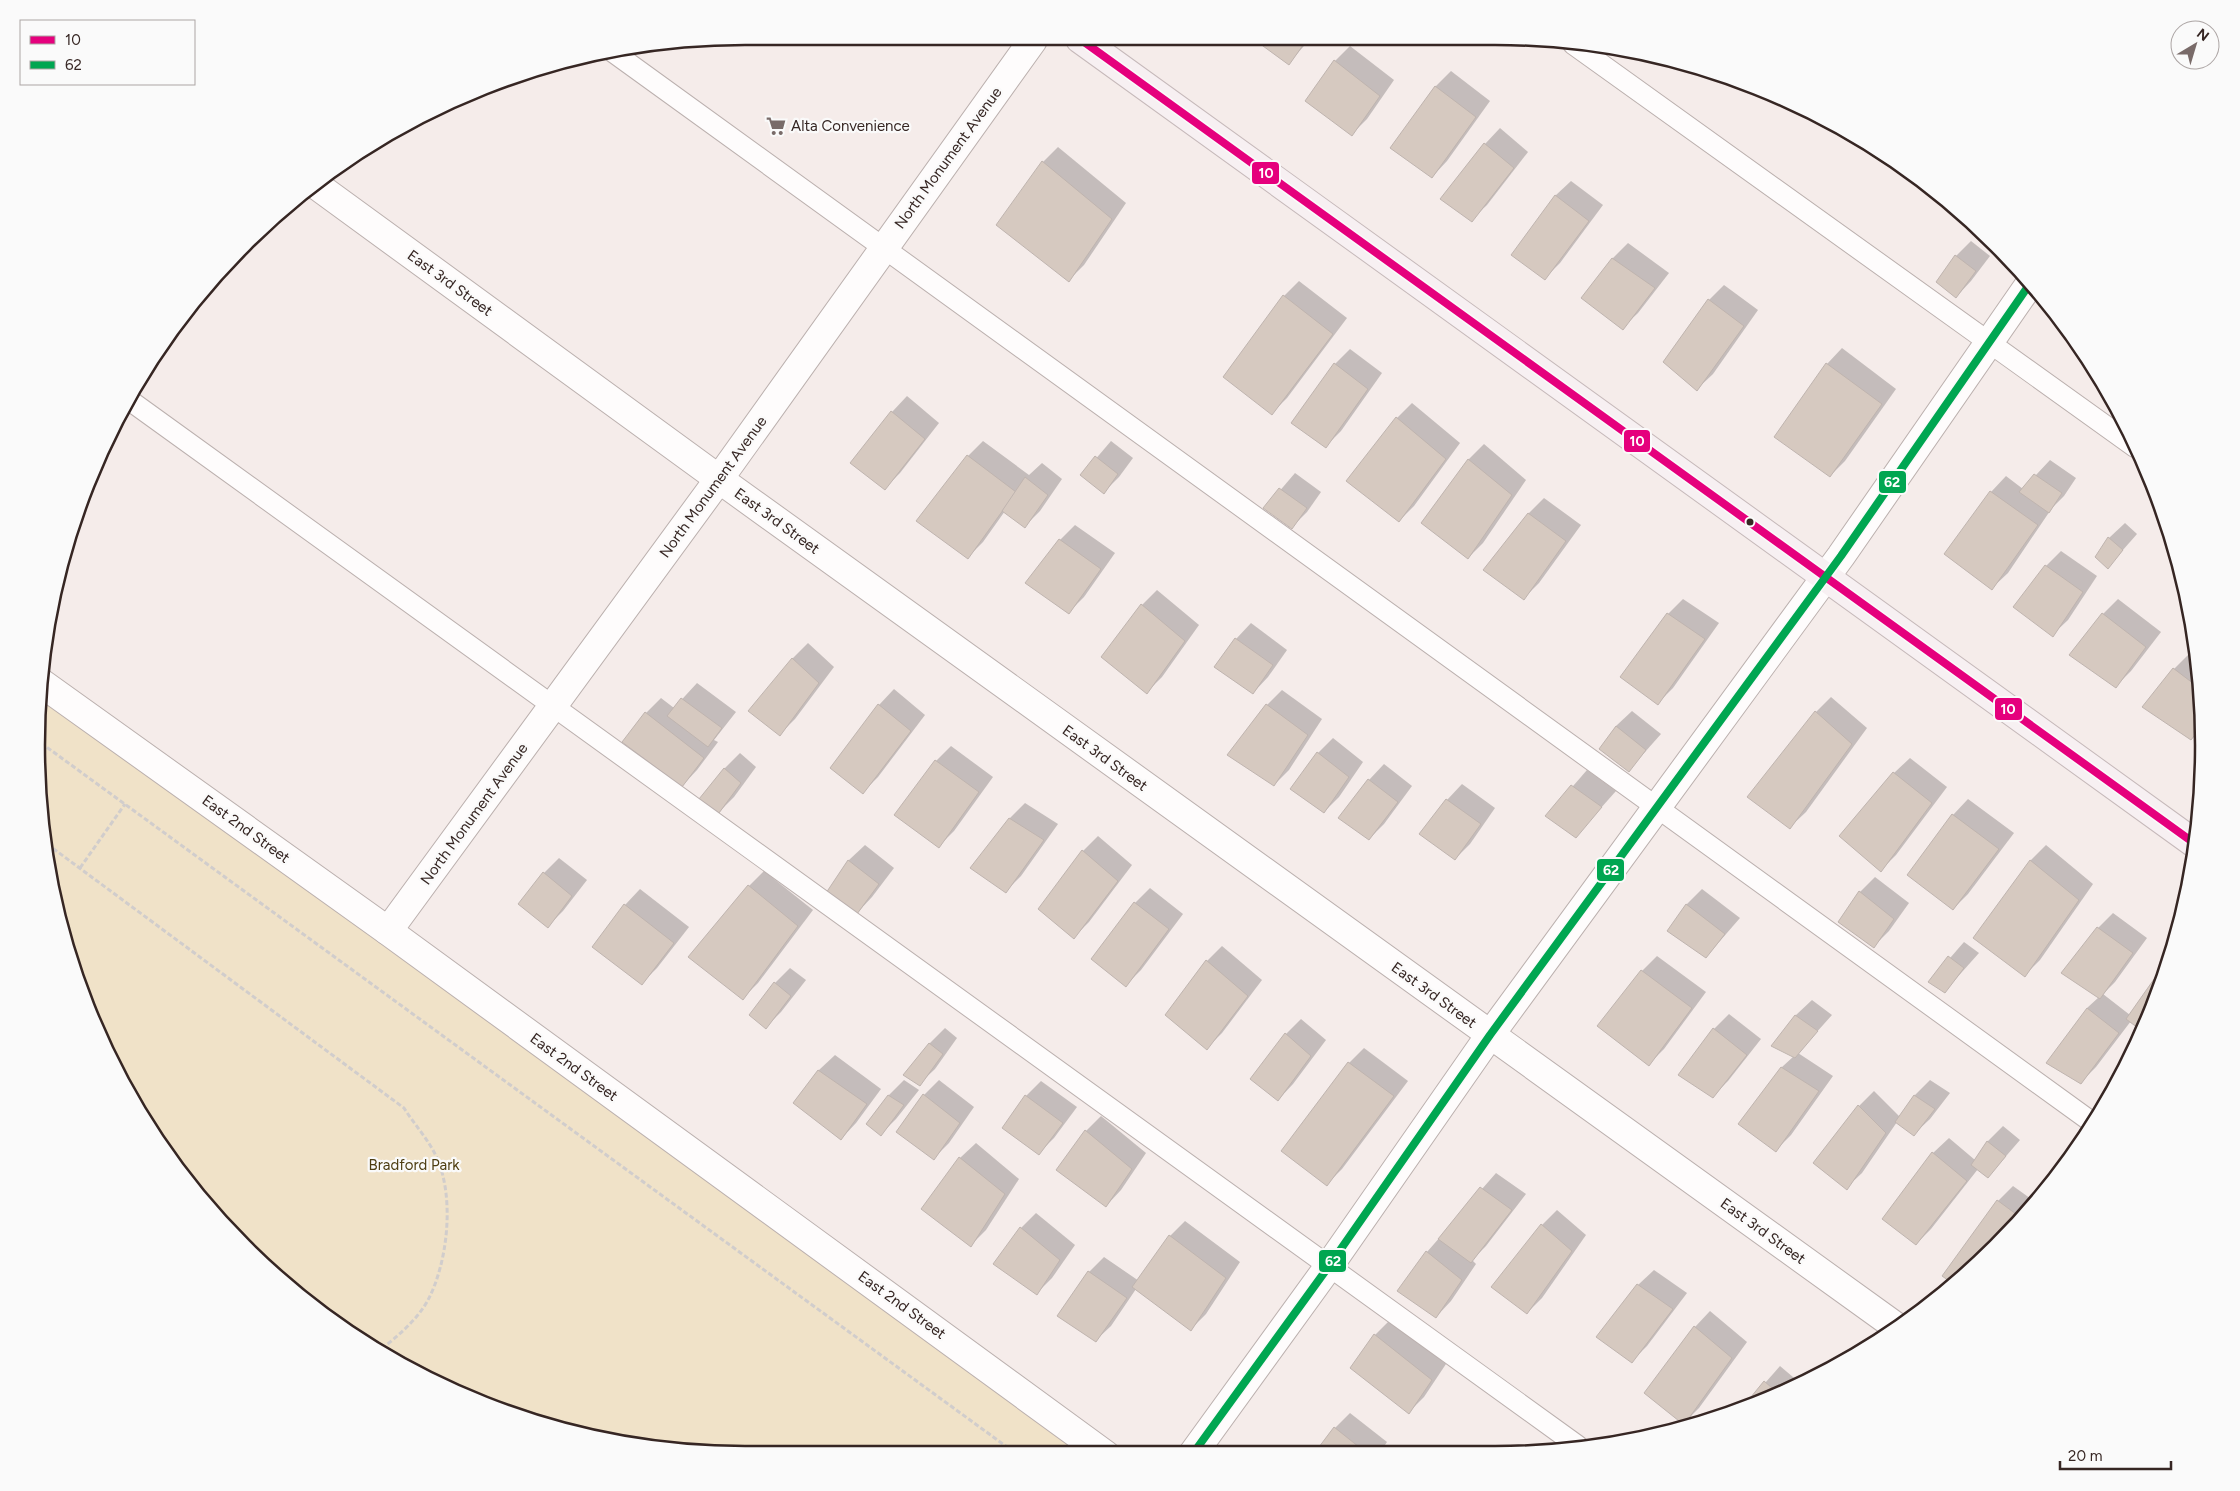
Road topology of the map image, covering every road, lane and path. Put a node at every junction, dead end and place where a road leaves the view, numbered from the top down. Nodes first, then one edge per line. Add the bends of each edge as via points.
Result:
1 (1029, 45) edge
2 (1088, 45) edge
3 (1582, 51) edge
4 (619, 56) edge
5 (321, 189) edge
6 (883, 249) junction
7 (2026, 290) edge
8 (1989, 342) junction
9 (134, 404) edge
10 (2125, 440) edge
11 (719, 479) junction
12 (1826, 577) junction
13 (47, 687) edge
14 (552, 707) junction
15 (45, 746) edge
16 (126, 804) junction
17 (1657, 807) junction
18 (2189, 839) edge
19 (53, 848) edge
20 (80, 868) junction
21 (388, 931) junction
22 (1490, 1036) junction
23 (2087, 1119) edge
24 (1329, 1266) junction
25 (1891, 1323) edge
26 (385, 1346) edge
27 (1572, 1442) edge
28 (1006, 1446) edge
29 (1094, 1446) edge
30 (1199, 1446) edge

1 - 6 street, North Monument Avenue
2 - 12 main road
3 - 8 lane
4 - 6 lane
5 - 11 street, East 3rd Street
6 - 11 street, North Monument Avenue
6 - 17 lane
7 - 8 street
8 - 10 lane
8 - 12 street
9 - 14 lane
11 - 14 street, North Monument Avenue
11 - 22 street, East 3rd Street
12 - 17 street
12 - 18 main road
13 - 21 street, East 2nd Street
14 - 21 street, North Monument Avenue
14 - 24 lane
15 - 16 path
16 - 20 path
16 - 28 path
17 - 22 street
17 - 23 lane
19 - 20 path
20 - 26 path via 404,1108 436,1157 446,1192 446,1239 440,1273 427,1302 403,1331
21 - 29 street, East 2nd Street
22 - 24 street
22 - 25 street, East 3rd Street
24 - 27 lane
24 - 30 street

